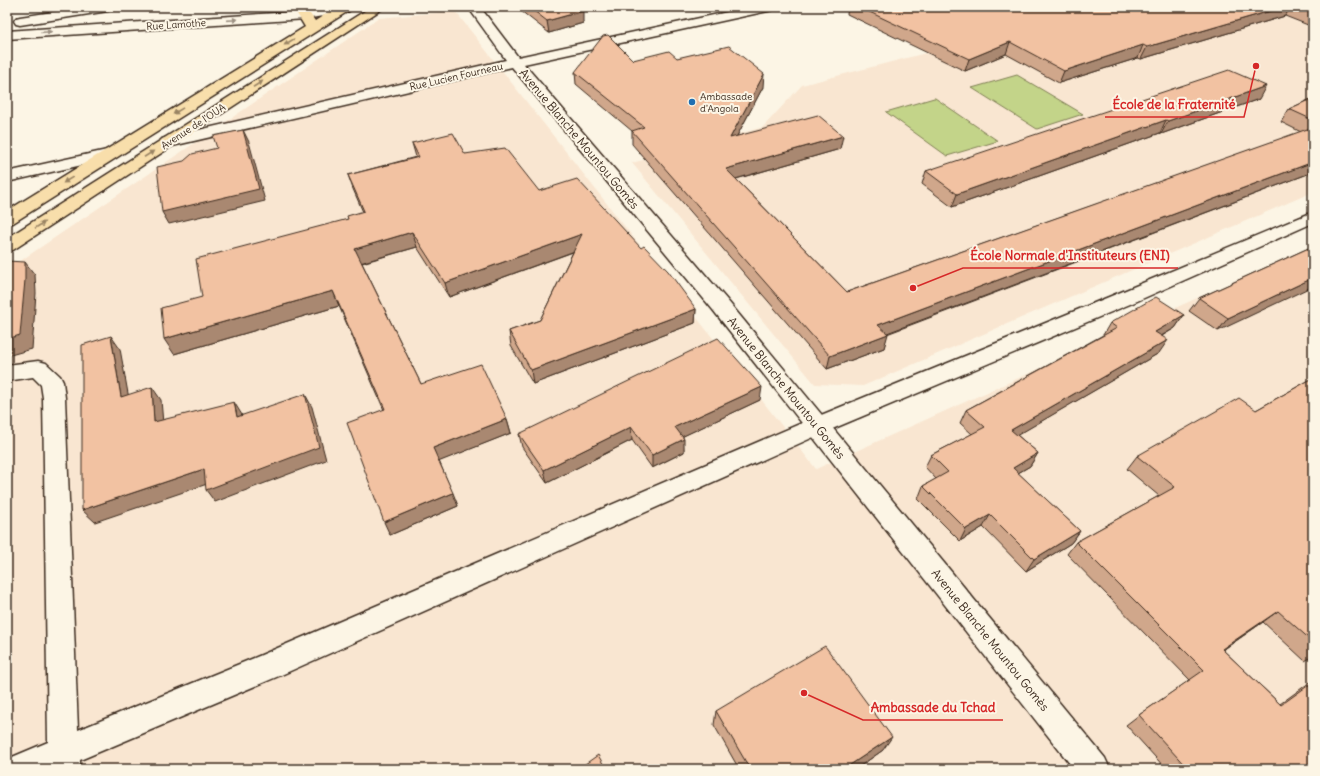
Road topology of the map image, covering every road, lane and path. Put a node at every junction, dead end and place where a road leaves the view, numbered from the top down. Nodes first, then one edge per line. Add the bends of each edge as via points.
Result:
1 (108, 7) edge
2 (346, 7) edge
3 (379, 7) edge
4 (768, 7) edge
5 (472, 8) edge
6 (306, 17) edge
7 (7, 24) edge
8 (7, 35) edge
9 (515, 62) junction
10 (168, 142) junction
11 (107, 155) junction
12 (7, 177) edge
13 (1313, 217) edge
14 (7, 219) edge
15 (7, 246) edge
16 (7, 373) edge
17 (817, 426) junction
18 (64, 760) edge
19 (21, 769) edge
20 (1094, 769) edge

1 - 7 street
2 - 6 main road, Avenue de l'OUA
10 -> 3 main road, Avenue de l'OUA
4 - 9 street, Rue Lucien Fourneau
5 - 9 street, Avenue Blanche Mountou Gomès
8 -> 6 street, Rue Lamothe
6 -> 11 main road, Avenue de l'OUA
9 - 10 street, Rue Lucien Fourneau
9 - 17 street, Avenue Blanche Mountou Gomès via 720,305
15 -> 10 main road, Avenue de l'OUA
11 - 12 street
11 -> 14 main road, Avenue de l'OUA
13 - 17 street
16 - 18 street via 38,369 52,382
17 - 18 street via 291,657
17 - 20 street, Avenue Blanche Mountou Gomès
18 - 19 street

